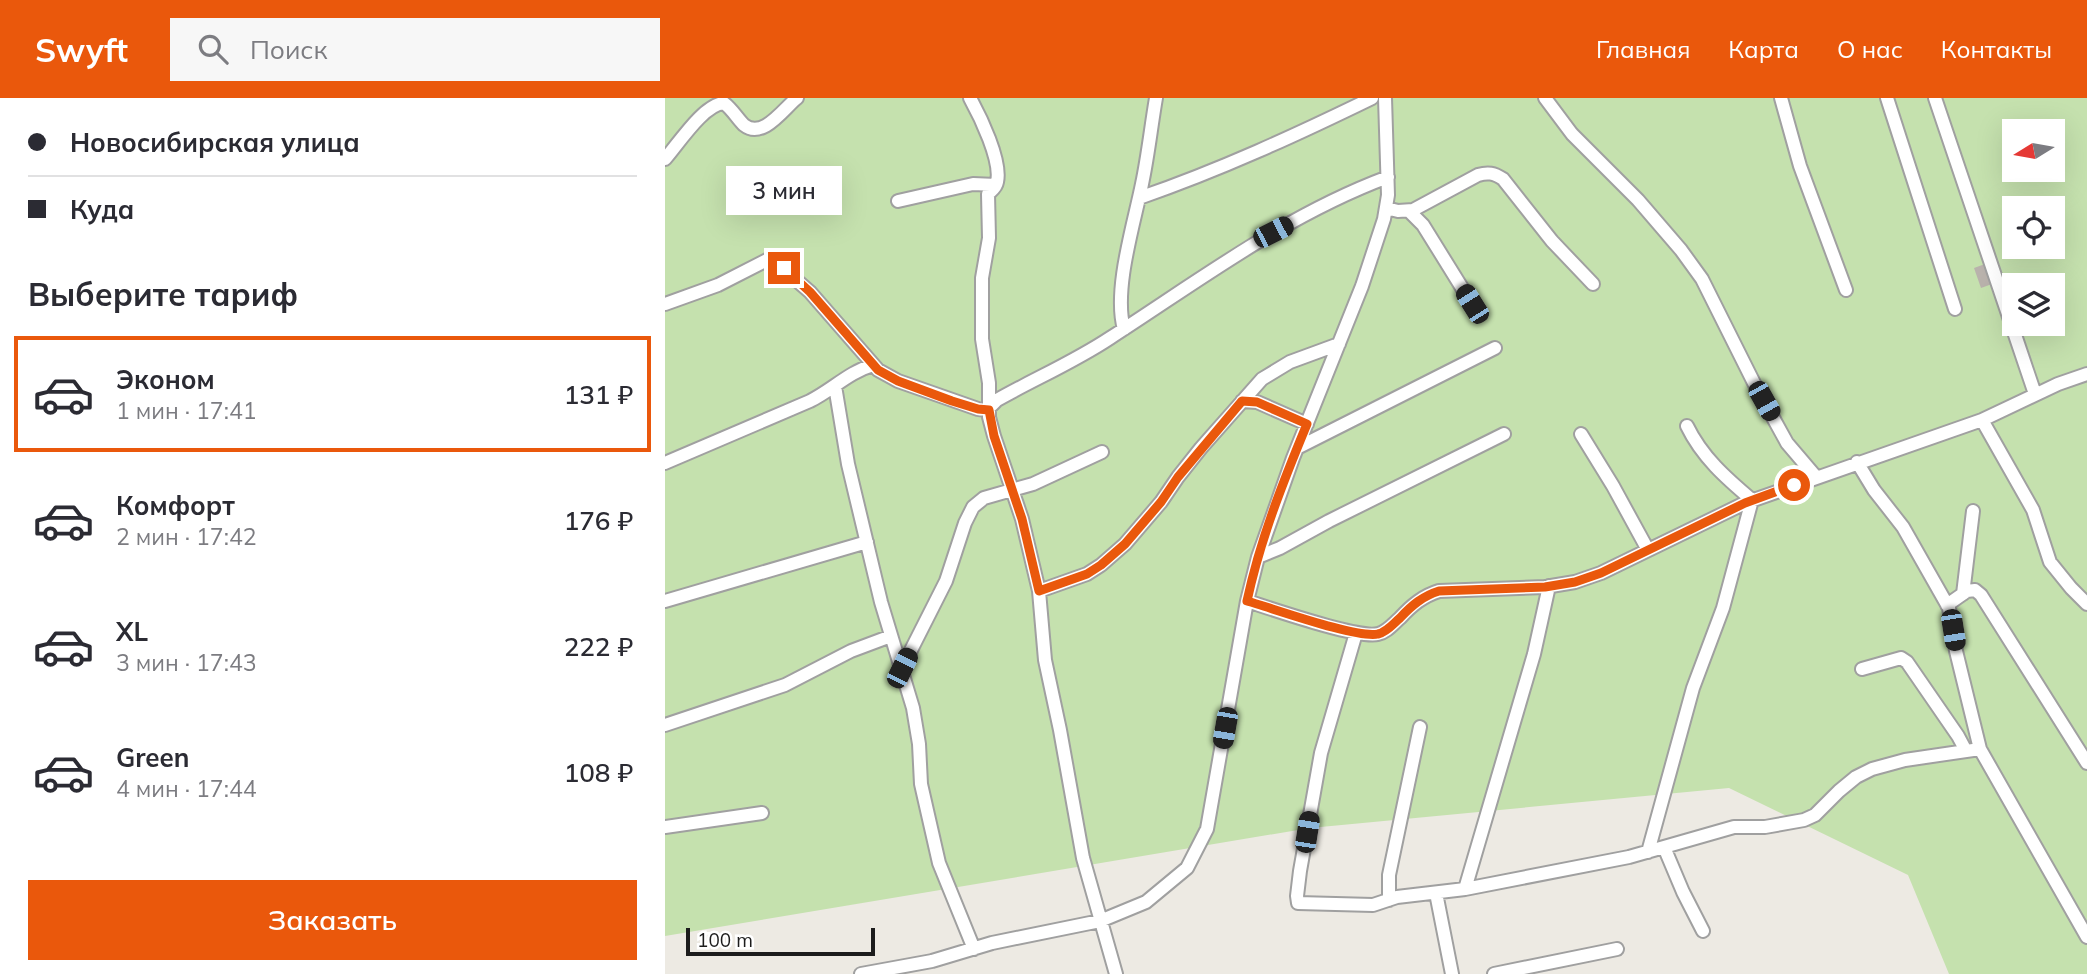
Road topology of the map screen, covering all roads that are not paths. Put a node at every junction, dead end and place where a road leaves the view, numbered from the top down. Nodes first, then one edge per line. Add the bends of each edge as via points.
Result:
1 (797, 98) edge
2 (970, 98) edge
3 (1156, 98) edge
4 (1372, 98) edge
5 (1385, 98) edge
6 (1545, 98) edge
7 (1781, 98) edge
8 (1887, 98) edge
9 (1935, 98) edge
10 (665, 159) edge
11 (1388, 177) junction
12 (996, 185) junction
13 (1139, 198) junction
14 (898, 201) dead end
15 (1386, 208) junction
16 (1409, 211) junction
17 (1594, 284) dead end
18 (1846, 290) dead end
19 (665, 304) edge
20 (1472, 304) dead end
21 (1955, 309) dead end
22 (1124, 329) junction
23 (1339, 344) junction
24 (1495, 348) dead end
25 (873, 365) junction
26 (2087, 374) edge
27 (835, 386) junction
28 (2035, 394) junction
29 (1242, 401) junction
30 (989, 410) junction
31 (1982, 420) junction
32 (1307, 424) junction
33 (1688, 426) dead end
34 (1581, 434) dead end
35 (1504, 435) dead end
36 (1297, 447) junction
37 (1102, 452) dead end
38 (1857, 462) junction
39 (665, 463) edge
40 (1816, 477) junction
41 (1013, 491) junction
42 (1752, 500) junction
43 (1973, 511) dead end
44 (867, 542) junction
45 (1648, 550) junction
46 (1258, 557) junction
47 (1549, 586) junction
48 (1039, 591) junction
49 (1963, 594) junction
50 (665, 601) edge
51 (1247, 601) junction
52 (2087, 604) edge
53 (1947, 605) junction
54 (1356, 632) junction
55 (891, 636) junction
56 (902, 668) junction
57 (1863, 669) dead end
58 (665, 725) edge
59 (1420, 727) dead end
60 (1980, 749) junction
61 (1966, 751) junction
62 (2087, 763) edge
63 (762, 813) dead end
64 (665, 827) edge
65 (1664, 847) junction
66 (1648, 852) junction
67 (1465, 889) junction
68 (1436, 893) junction
69 (1389, 900) junction
70 (1100, 921) junction
71 (1703, 931) dead end
72 (2087, 937) edge
73 (974, 948) junction
74 (1617, 949) dead end
75 (861, 974) edge
76 (1116, 974) edge
77 (1452, 974) edge
78 (1494, 974) edge

1 - 10 street via 768,125 751,129 724,103 714,105
2 - 12 street via 997,164
3 - 13 street
4 - 13 street via 1255,153
5 - 11 street
6 - 40 street via 1572,134 1695,266 1787,443
7 - 18 street via 1800,166
8 - 21 street
9 - 28 street
11 - 15 street
11 - 22 street via 1273,232
12 - 14 street via 973,184
12 - 30 street via 988,194 989,238 982,278
13 - 22 street via 1124,270 1120,312
15 - 16 street
15 - 23 street
16 - 17 street via 1478,175 1495,174
16 - 20 street via 1423,225
19 - 25 street via 718,285 771,258 810,292
22 - 30 street via 997,400
23 - 29 street via 1277,369
23 - 32 street
24 - 36 street
25 - 27 street
25 - 30 street via 898,381
26 - 28 street
27 - 39 street
27 - 44 street
28 - 31 street
29 - 32 street via 1257,402
29 - 48 street via 1125,544 1087,574
30 - 41 street
31 - 38 street
31 - 52 street via 2033,510 2050,562
32 - 36 street
33 - 42 street via 1702,453
34 - 45 street
35 - 46 street
36 - 46 street
37 - 41 street
38 - 40 street
38 - 53 street via 1903,527
40 - 42 street
41 - 48 street
41 - 56 street via 984,498 974,507 946,581
42 - 45 street
42 - 66 street
43 - 49 street
44 - 50 street
44 - 55 street
45 - 47 street via 1601,573
46 - 51 street
47 - 54 street via 1439,591 1426,595 1378,634
47 - 67 street via 1534,654
48 - 70 street via 1045,660 1083,858
49 - 53 street
49 - 62 street via 1975,590 1981,595
51 - 54 street
51 - 70 street via 1207,829 1187,868 1146,902
53 - 60 street
54 - 69 street via 1321,753 1297,896 1298,903 1373,905
55 - 56 street
55 - 58 street via 785,685
56 - 73 street via 939,863
57 - 61 street via 1901,658 1907,662
59 - 69 street via 1389,875
60 - 61 street
60 - 72 street
61 - 65 street via 1872,769 1804,820 1734,827
63 - 64 street
65 - 66 street
65 - 71 street
66 - 67 street
67 - 68 street
68 - 69 street
68 - 77 street
70 - 73 street
70 - 76 street
73 - 75 street
74 - 78 street

